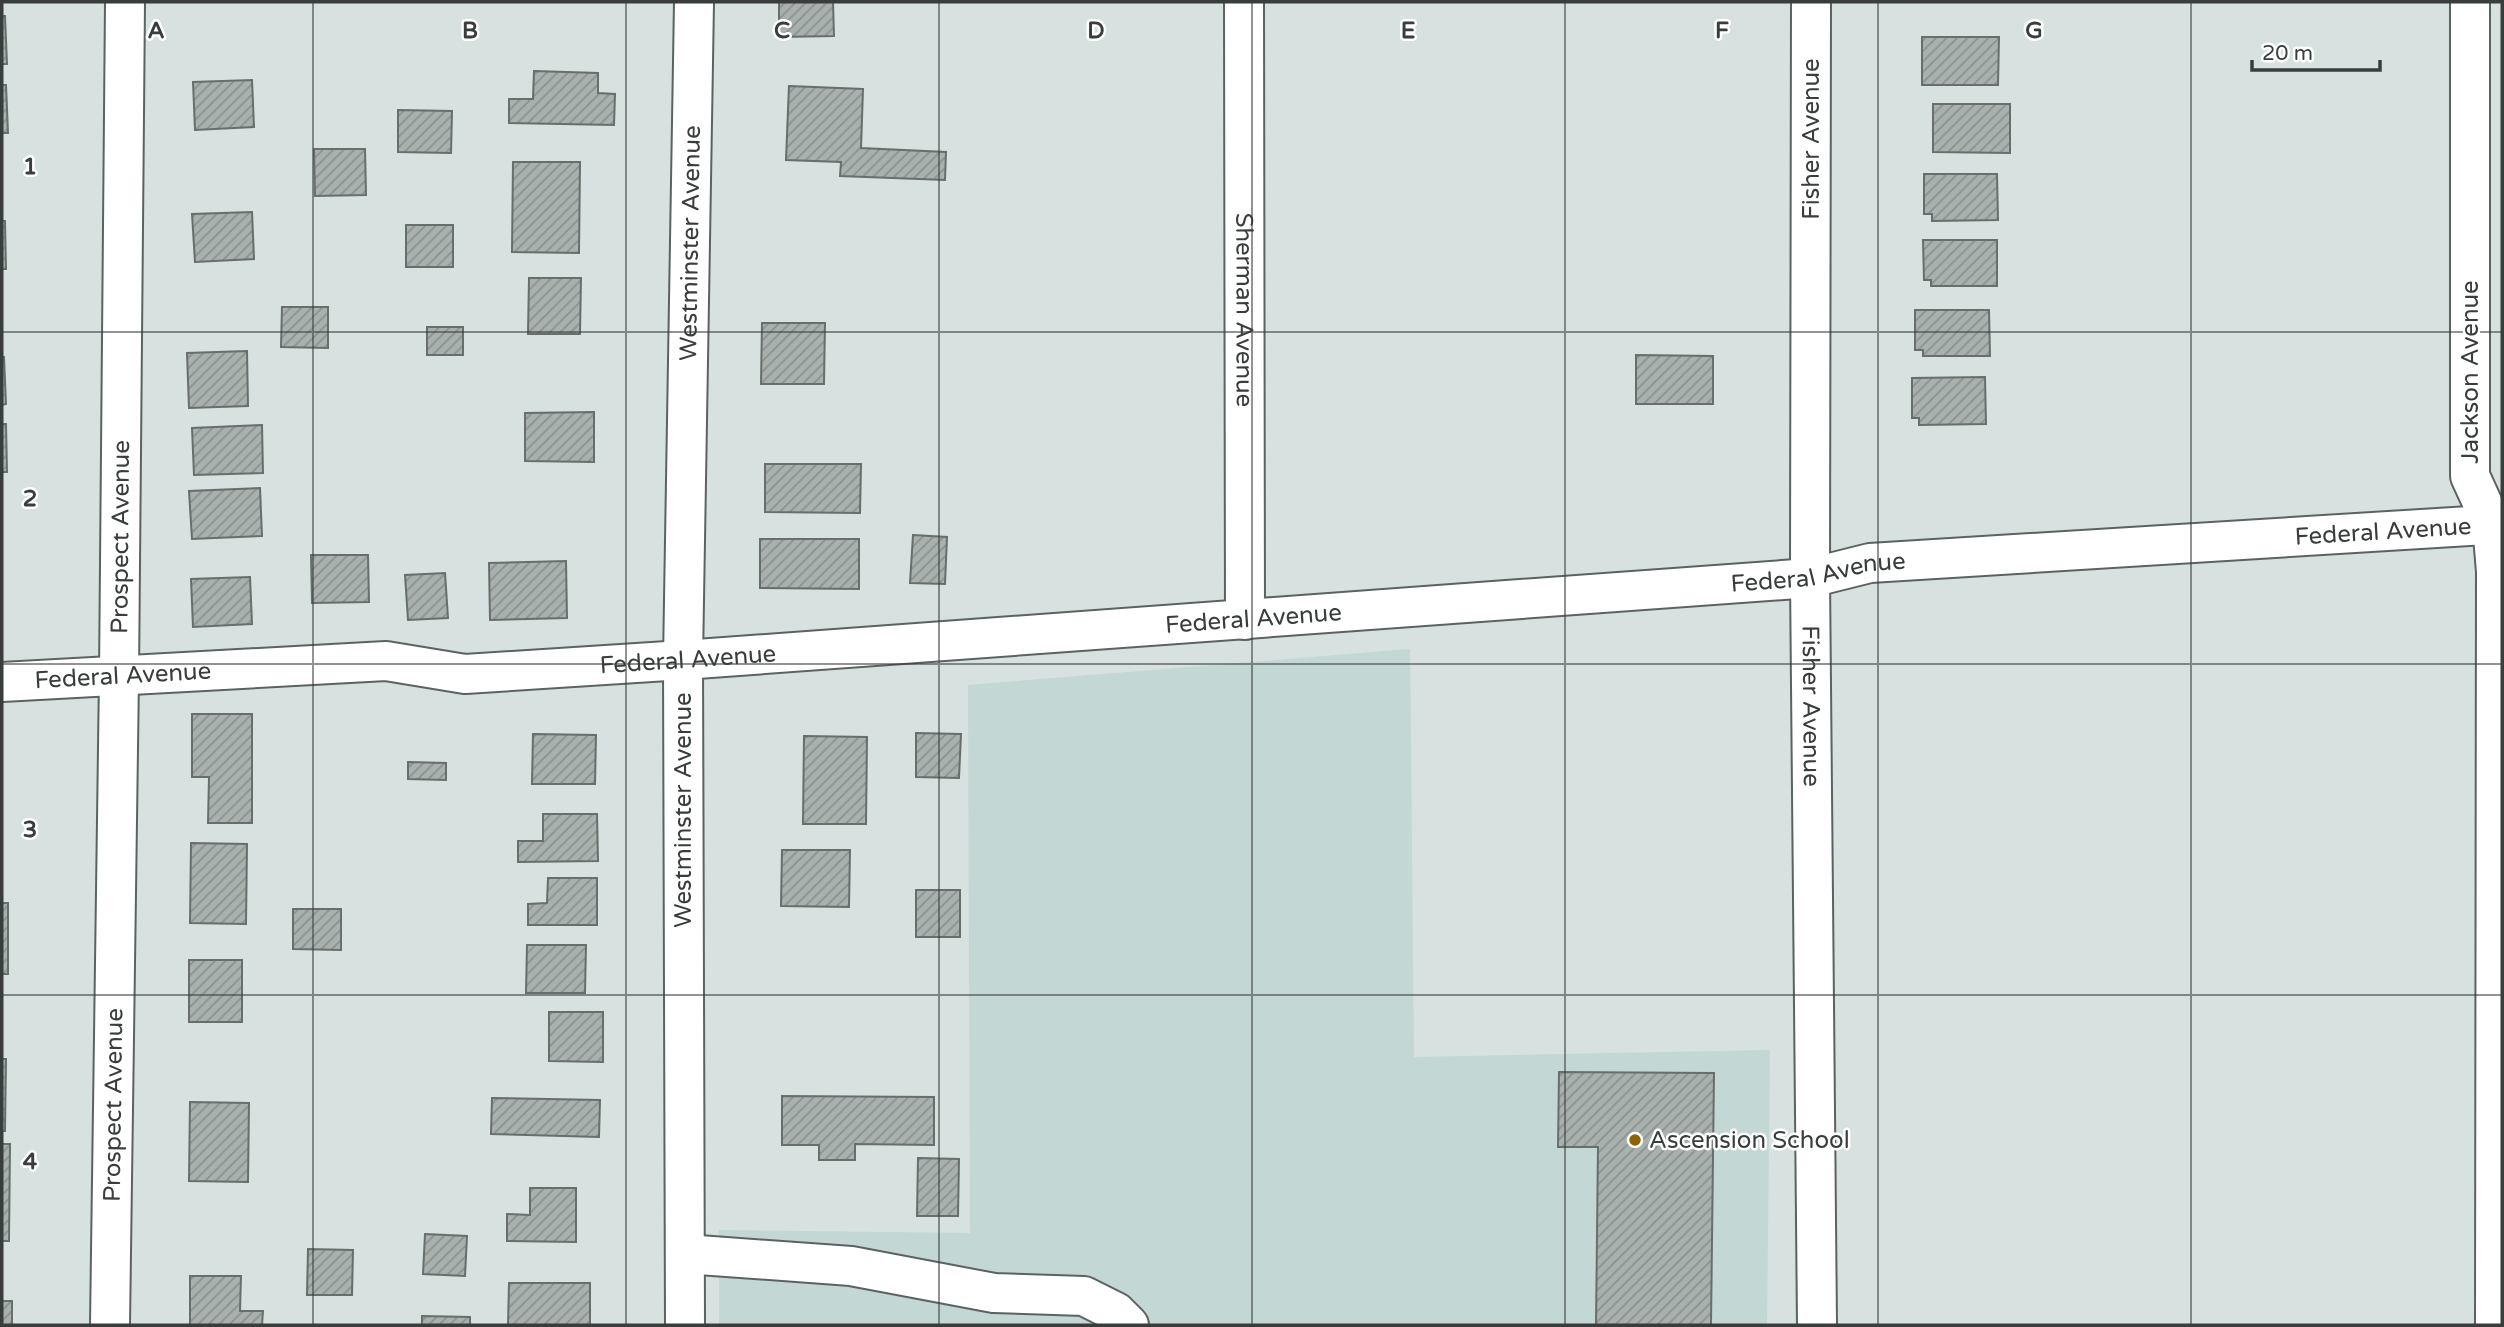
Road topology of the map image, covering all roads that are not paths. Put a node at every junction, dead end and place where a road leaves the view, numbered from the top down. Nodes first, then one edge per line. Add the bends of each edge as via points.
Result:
1 (125, 2) edge
2 (694, 2) edge
3 (1244, 2) edge
4 (1811, 2) edge
5 (2470, 2) edge
6 (2497, 524) edge
7 (1810, 578) junction
8 (1245, 620) junction
9 (683, 660) junction
10 (119, 676) junction
11 (2, 682) edge
12 (685, 1254) junction
13 (1034, 1310) edge
14 (110, 1325) edge
15 (685, 1325) edge
16 (1129, 1325) edge
17 (1816, 1325) edge
18 (2495, 1325) edge

1 - 10 street, Prospect Avenue
2 - 9 street, Westminster Avenue
3 - 8 street, Sherman Avenue
4 - 7 street, Fisher Avenue
5 - 6 street, Jackson Avenue via 2470,476
6 - 7 street, Federal Avenue via 1870,563
6 - 18 street, Jackson Avenue
7 - 8 street, Federal Avenue
7 - 17 street, Fisher Avenue
8 - 9 street, Federal Avenue
9 - 10 street, Federal Avenue via 465,674 386,661
9 - 12 street, Westminster Avenue
10 - 11 street, Federal Avenue
10 - 14 street, Prospect Avenue
12 - 13 street via 851,1266 994,1293
12 - 15 street, Westminster Avenue
13 - 16 street via 1084,1296 1116,1312

